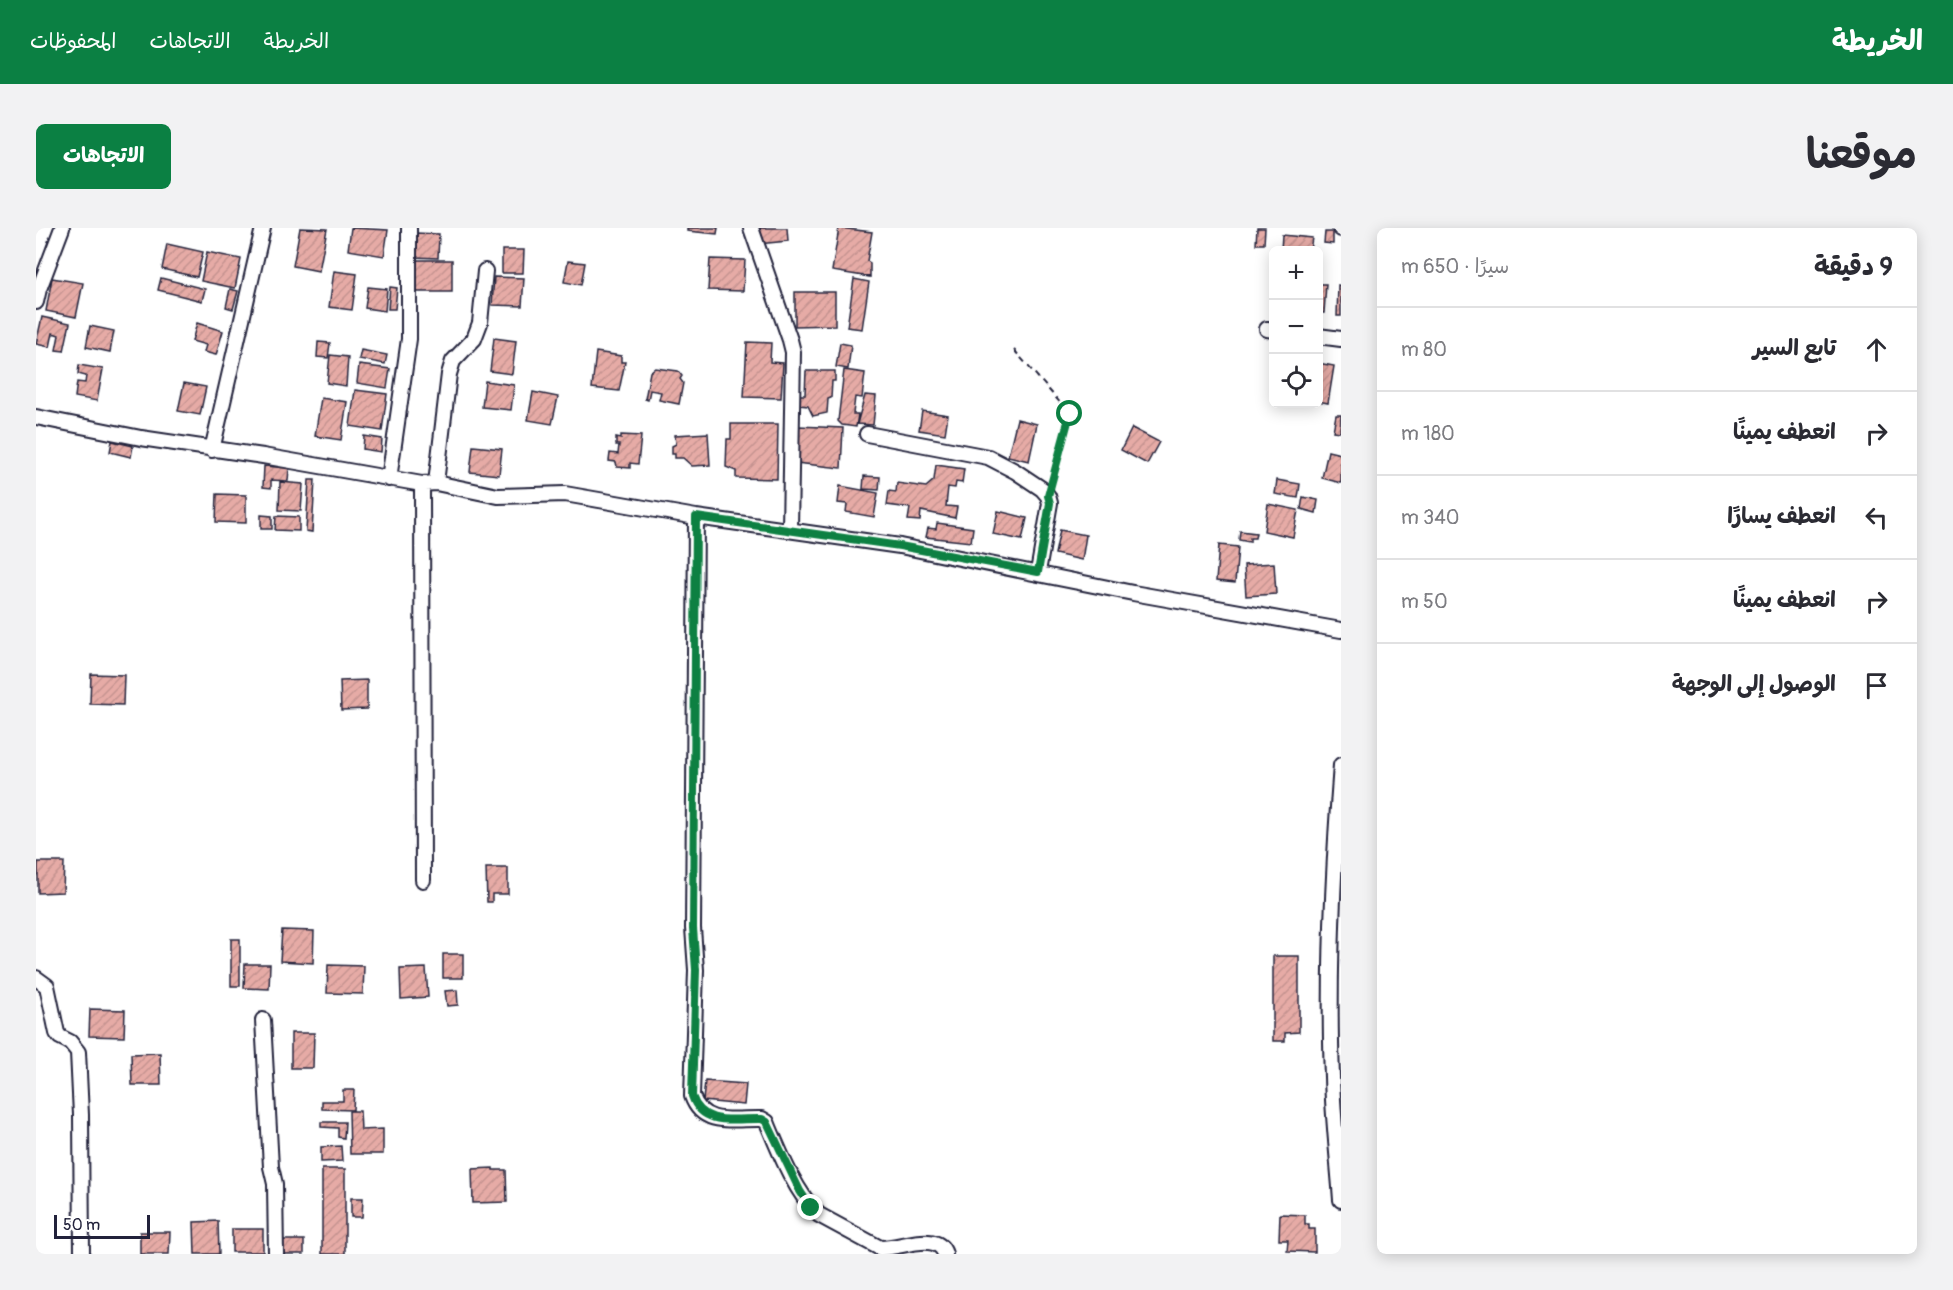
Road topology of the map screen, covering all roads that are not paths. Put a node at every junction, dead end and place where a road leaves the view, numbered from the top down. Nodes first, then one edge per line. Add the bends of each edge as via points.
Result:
1 (62, 228) edge
2 (263, 228) edge
3 (409, 228) edge
4 (751, 228) edge
5 (485, 271) dead end
6 (36, 302) edge
7 (1323, 337) edge
8 (1341, 339) edge
9 (36, 417) edge
10 (867, 434) dead end
11 (212, 450) junction
12 (389, 479) junction
13 (429, 484) junction
14 (696, 517) junction
15 (790, 529) junction
16 (1038, 572) junction
17 (1341, 630) edge
18 (1341, 765) edge
19 (423, 880) dead end
20 (36, 978) edge
21 (263, 1020) dead end
22 (1341, 1200) edge
23 (82, 1254) edge
24 (276, 1254) edge
25 (945, 1254) edge

1 - 6 street
2 - 11 street
3 - 12 street via 409,339
4 - 15 street via 793,352
5 - 13 street via 480,323 474,339 453,361 449,374
7 - 8 street
9 - 11 street
10 - 16 street via 988,457 1042,489 1050,503
11 - 12 street
12 - 13 street
13 - 14 street via 498,496 565,494
13 - 19 street
14 - 15 street
14 - 25 street via 696,970 692,1096 700,1111 711,1118 767,1122 800,1191 819,1215 880,1248 927,1241 937,1243
15 - 16 street
16 - 17 street
18 - 22 street via 1332,933 1332,1078
20 - 23 street via 47,986 57,1033 78,1052
21 - 24 street

